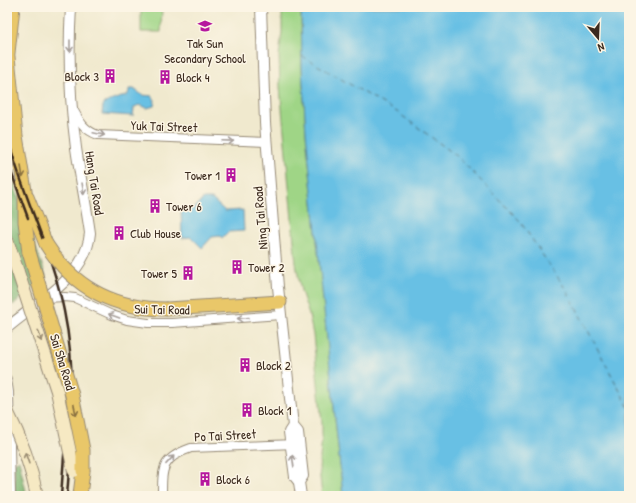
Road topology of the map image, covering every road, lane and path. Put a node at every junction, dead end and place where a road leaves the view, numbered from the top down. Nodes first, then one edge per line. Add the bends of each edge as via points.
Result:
1 (13, 7) edge
2 (71, 7) edge
3 (260, 7) edge
4 (8, 59) edge
5 (73, 108) junction
6 (266, 142) junction
7 (25, 191) junction
8 (7, 240) edge
9 (46, 298) junction
10 (281, 309) junction
11 (7, 328) edge
12 (7, 379) edge
13 (7, 411) edge
14 (295, 444) junction
15 (78, 471) junction
16 (11, 496) edge
17 (37, 496) edge
18 (80, 496) edge
19 (162, 496) edge
20 (301, 496) edge

1 - 4 main road
2 -> 5 street, Hang Tai Road via 70,64
3 - 6 street, Ning Tai Road
4 -> 7 main road
5 -> 6 street, Yuk Tai Street via 82,125 89,132 98,135
5 -> 9 street, Hang Tai Road via 76,147 90,240 78,267
6 - 10 street, Ning Tai Road
7 - 10 main road, bridge via 46,244 64,268 97,294 135,307
7 -> 15 main road, bridge via 25,222 29,252 72,395 83,450
8 -> 15 main road, Sai Sha Road, bridge via 53,376
10 -> 9 street, Sui Tai Road via 172,323 148,323 112,315 75,298
9 - 11 street, Hang Tai Road
10 - 14 street, Ning Tai Road via 293,426 298,432
12 - 16 street
17 -> 13 main road, bridge via 31,468 19,434
19 -> 14 street, Po Tai Street via 162,471 169,459 180,452 191,448
14 - 20 street, Ning Tai Road via 303,476 300,482
15 - 18 main road

